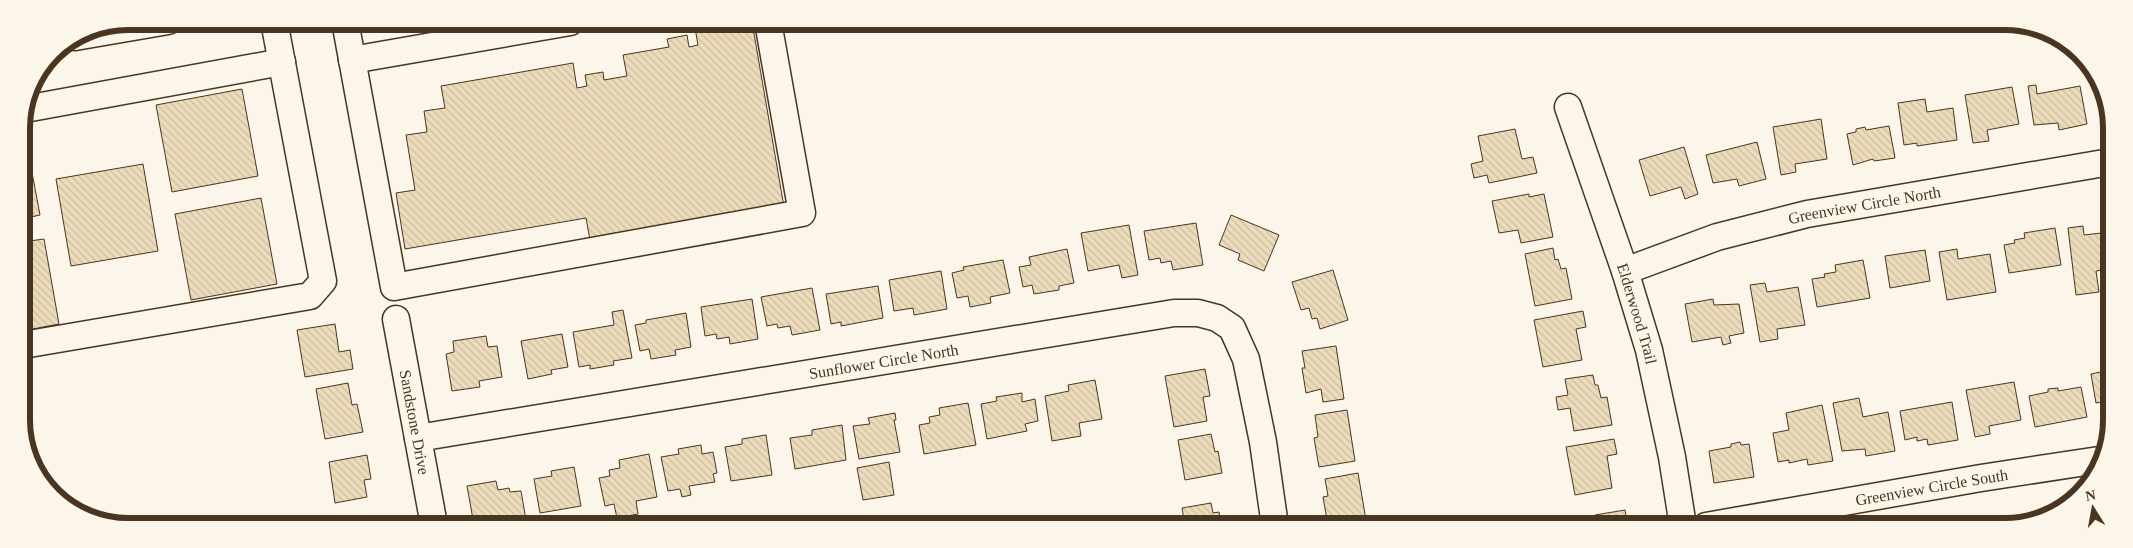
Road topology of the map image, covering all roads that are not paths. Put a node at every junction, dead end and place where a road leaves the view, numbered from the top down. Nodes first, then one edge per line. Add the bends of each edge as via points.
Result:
1 (276, 30) edge
2 (347, 30) edge
3 (524, 30) edge
4 (769, 30) edge
5 (352, 60) junction
6 (282, 62) junction
7 (32, 107) edge
8 (1568, 107) dead end
9 (2103, 163) edge
10 (1625, 271) junction
11 (396, 319) dead end
12 (30, 344) edge
13 (418, 438) junction
14 (2095, 461) edge
15 (433, 518) edge
16 (1273, 518) edge
17 (1682, 518) edge
18 (1752, 518) edge

1 - 6 street
2 - 5 street
3 - 5 street
4 - 5 street via 802,213 394,287
6 - 7 street
6 - 12 street via 323,281 310,296
8 - 10 street, Elderwood Trail
9 - 10 street, Greenview Circle North via 1807,214 1717,237
10 - 17 street, Elderwood Trail via 1649,350
11 - 13 street, Sandstone Drive
13 - 15 street, Sandstone Drive
13 - 16 street, Sunflower Circle North via 1174,313 1198,313 1217,318 1232,328 1246,359 1264,442
14 - 18 street, Greenview Circle South

